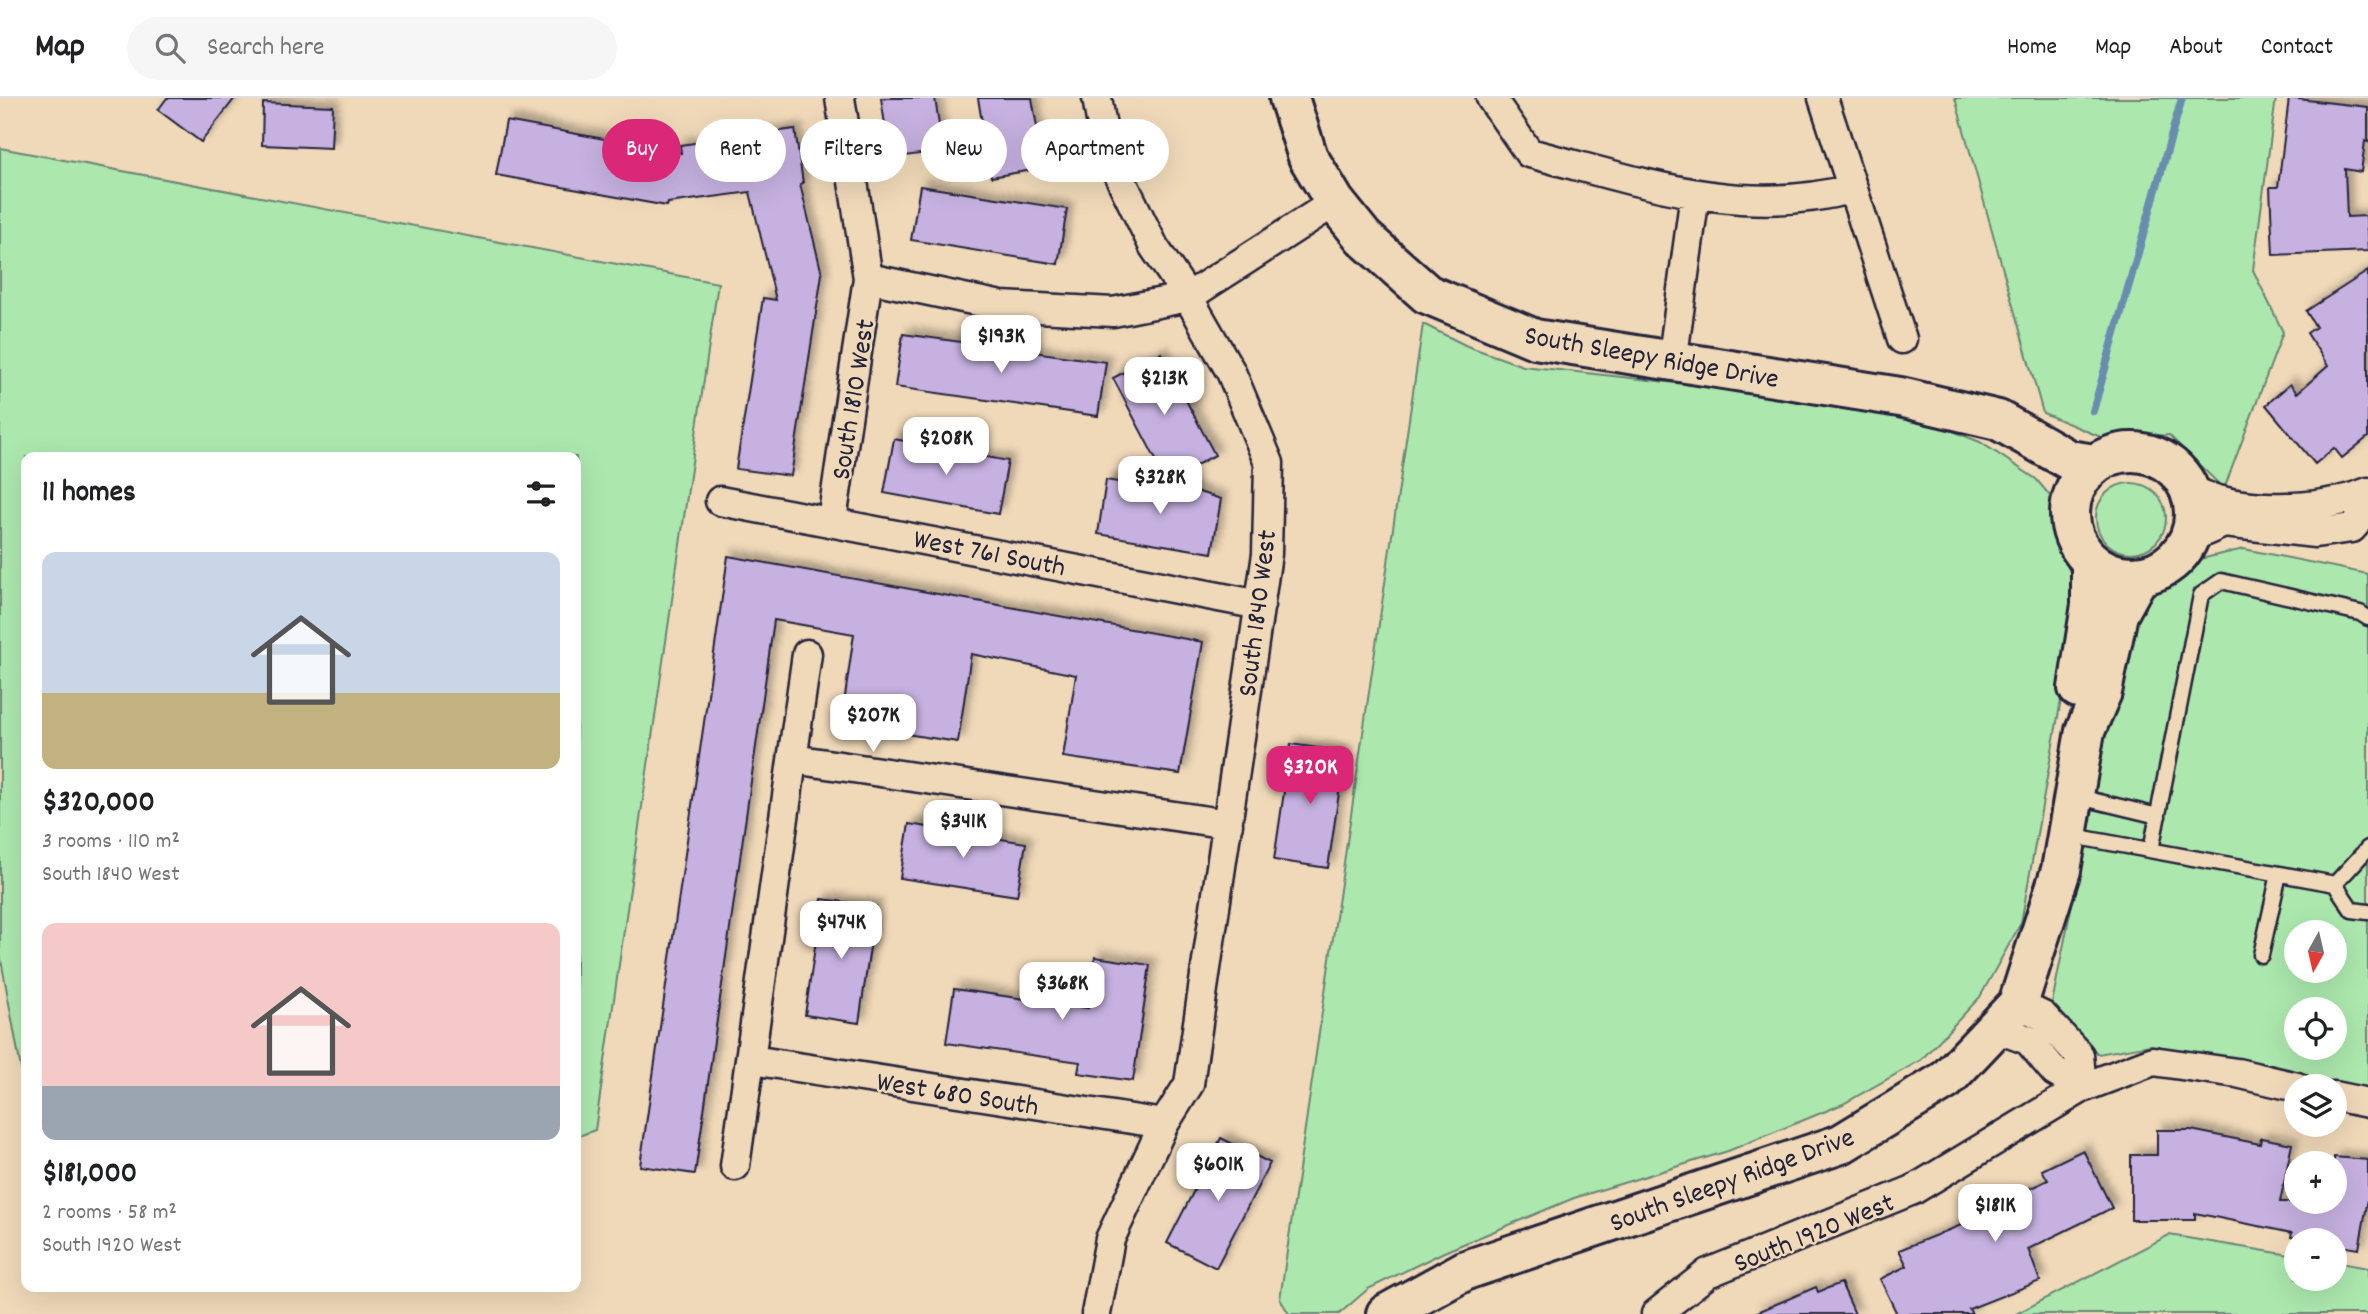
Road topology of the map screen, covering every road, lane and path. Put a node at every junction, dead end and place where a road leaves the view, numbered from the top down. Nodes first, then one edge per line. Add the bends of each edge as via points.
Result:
1 (840, 98) edge
2 (1097, 98) edge
3 (1289, 98) edge
4 (1491, 98) edge
5 (1824, 98) edge
6 (1853, 188) junction
7 (1695, 194) junction
8 (1335, 202) junction
9 (868, 278) junction
10 (1188, 297) junction
11 (1902, 339) dead end
12 (1672, 363) junction
13 (1958, 412) junction
14 (2095, 464) junction
15 (2188, 488) junction
16 (2368, 492) edge
17 (2072, 498) junction
18 (720, 501) dead end
19 (2368, 510) edge
20 (832, 520) junction
21 (2189, 538) junction
22 (2091, 561) junction
23 (2139, 576) junction
24 (1260, 605) junction
25 (2368, 618) edge
26 (807, 654) dead end
27 (2085, 731) junction
28 (793, 759) junction
29 (2075, 796) junction
30 (2158, 816) junction
31 (1228, 824) junction
32 (2067, 835) junction
33 (2368, 848) edge
34 (2151, 850) junction
35 (2279, 874) junction
36 (2335, 884) junction
37 (2368, 912) edge
38 (2261, 956) dead end
39 (2022, 1022) junction
40 (752, 1060) junction
41 (2284, 1084) edge
42 (2082, 1088) junction
43 (2347, 1099) edge
44 (2368, 1103) edge
45 (1164, 1124) junction
46 (735, 1166) dead end
47 (1096, 1314) edge
48 (1386, 1314) edge
49 (1656, 1314) edge

1 - 9 street, South 1810 West
2 - 10 street, South 1840 West via 1106,149 1154,247
3 - 8 street, South Sleepy Ridge Drive via 1308,158
4 - 7 street via 1529,153
5 - 6 street
6 - 7 street via 1814,199 1769,202
6 - 11 street
7 - 12 street
8 - 10 street
8 - 12 street, South Sleepy Ridge Drive via 1364,238 1427,294 1535,339
9 - 10 street via 1000,306 1113,312
9 - 20 street, South 1810 West
10 - 24 street, South 1840 West via 1231,372 1269,463 1267,554
12 - 13 street, South Sleepy Ridge Drive via 1900,397
13 - 14 street, South Sleepy Ridge Drive via 1998,420 2069,460
13 - 17 street, South Sleepy Ridge Drive via 2046,470
14 - 15 street via 2114,454 2151,454 2171,465
14 - 17 street via 2082,475
15 - 16 street via 2235,505 2317,505
15 - 21 street via 2193,501
17 - 22 street via 2070,524 2077,544
18 - 20 street, West 761 South
19 - 21 street via 2352,528 2315,533 2224,523
20 - 24 street, West 761 South
21 - 23 street via 2177,557
22 - 23 street via 2118,575
22 - 27 street, South Sleepy Ridge Drive via 2091,605 2077,684
23 - 27 street, South Sleepy Ridge Drive via 2118,614 2102,692
24 - 31 street, South 1840 West
25 - 30 lane via 2360,612 2221,581 2201,595
26 - 28 street
27 - 29 street, South Sleepy Ridge Drive
28 - 31 street
28 - 40 street
29 - 30 lane
29 - 32 street, South Sleepy Ridge Drive
30 - 34 lane
31 - 45 street, South 1840 West via 1189,1084
32 - 34 lane
32 - 39 street, South Sleepy Ridge Drive
33 - 36 lane
34 - 35 lane
35 - 36 lane
35 - 38 lane
36 - 37 lane via 2351,910
39 - 42 street via 2079,1055
39 - 48 street, South Sleepy Ridge Drive via 1946,1080 1841,1144 1466,1270
40 - 45 street, West 680 South
40 - 46 street
41 - 42 street, South 1920 West via 2153,1061
42 - 49 street, South 1920 West via 1913,1190 1708,1273
43 - 44 street
45 - 47 street, South 1840 West via 1110,1239

